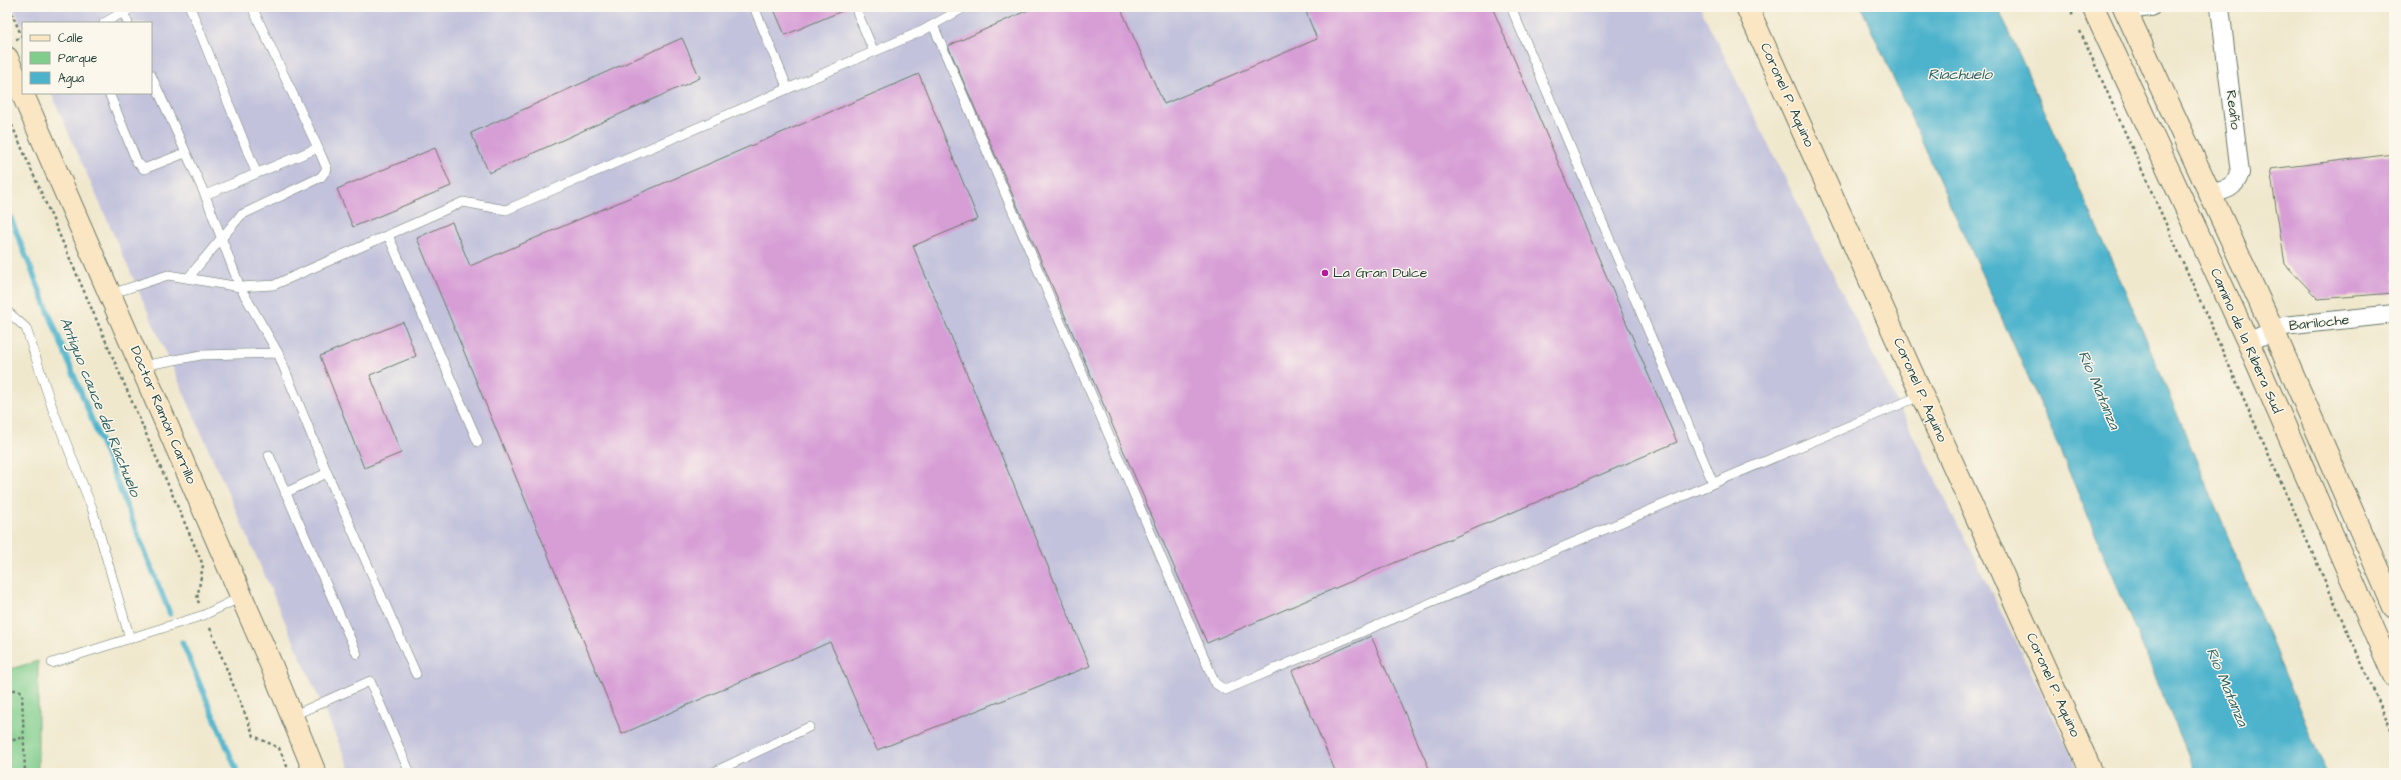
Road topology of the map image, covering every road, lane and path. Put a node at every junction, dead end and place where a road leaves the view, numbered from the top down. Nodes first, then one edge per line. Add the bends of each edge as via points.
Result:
1 (9, 7) edge
2 (135, 7) edge
3 (190, 7) edge
4 (252, 7) edge
5 (754, 7) edge
6 (855, 7) edge
7 (965, 7) edge
8 (1511, 7) edge
9 (1747, 7) edge
10 (2069, 7) edge
11 (2093, 7) edge
12 (2151, 7) edge
13 (2220, 7) edge
14 (2125, 9) edge
15 (123, 12) junction
16 (106, 22) edge
17 (128, 22) edge
18 (2075, 22) dead end
19 (933, 25) junction
20 (2079, 29) dead end
21 (7, 43) edge
22 (874, 52) junction
23 (7, 58) edge
24 (152, 77) edge
25 (788, 89) junction
26 (22, 92) edge
27 (23, 94) edge
28 (109, 94) edge
29 (7, 114) edge
30 (318, 148) junction
31 (185, 152) junction
32 (256, 172) junction
33 (2209, 194) junction
34 (205, 195) junction
35 (388, 235) junction
36 (221, 238) junction
37 (188, 278) junction
38 (240, 287) junction
39 (111, 294) junction
40 (7, 311) edge
41 (2394, 314) edge
42 (2273, 330) junction
43 (2248, 342) junction
44 (278, 353) junction
45 (142, 366) junction
46 (1922, 395) junction
47 (478, 442) dead end
48 (269, 455) dead end
49 (327, 473) junction
50 (1713, 483) junction
51 (285, 493) junction
52 (241, 597) junction
53 (2394, 607) edge
54 (204, 615) junction
55 (130, 639) junction
56 (357, 654) dead end
57 (52, 663) dead end
58 (416, 674) dead end
59 (2394, 676) edge
60 (7, 690) edge
61 (292, 716) junction
62 (809, 727) dead end
63 (2394, 736) edge
64 (24, 738) junction
65 (7, 742) edge
66 (25, 773) edge
67 (290, 773) edge
68 (315, 773) edge
69 (410, 773) edge
70 (712, 773) edge
71 (2092, 773) edge

1 - 21 path via 22,37
2 - 15 lane
3 - 32 lane
4 - 30 lane
5 - 25 lane
6 - 22 lane
7 - 19 lane
8 - 50 lane
9 - 46 street, Coronel P. Aquino
10 - 18 path
11 - 43 street, Camino de la Ribera Sud
12 - 14 street
13 - 33 street, Reaño via 2240,174 2237,183
14 - 33 street, Camino de la Ribera Sud
15 - 16 lane
15 - 17 lane
19 - 22 lane
19 - 50 lane via 1215,683 1225,690
20 - 63 path
22 - 25 lane
23 - 26 street, Doctor Ramón Carrillo
24 - 31 lane
25 - 35 lane via 506,210 463,202
27 - 39 street, Doctor Ramón Carrillo
28 - 31 lane via 137,162 144,169
29 - 54 path via 203,565 198,599
30 - 32 lane
30 - 36 lane via 327,169 322,177 241,215
31 - 34 lane
32 - 34 lane
33 - 42 street, Camino de la Ribera Sud
34 - 36 lane
35 - 38 lane via 274,285
35 - 47 lane
36 - 37 lane
36 - 38 lane
37 - 38 lane
37 - 39 lane via 168,275
38 - 44 lane
39 - 45 street, Doctor Ramón Carrillo
40 - 55 lane via 26,328 53,410 92,508
41 - 42 street, Bariloche via 2284,326
42 - 43 street, Bariloche
42 - 53 street, Camino de la Ribera Sud
43 - 59 street, Camino de la Ribera Sud
44 - 45 lane via 201,355
44 - 49 lane
45 - 52 street, Doctor Ramón Carrillo
46 - 50 lane
46 - 71 street, Coronel P. Aquino
48 - 51 lane
49 - 51 lane
49 - 58 lane
51 - 56 lane
52 - 54 lane
52 - 61 street, Doctor Ramón Carrillo
54 - 55 lane
54 - 67 path via 254,736 279,748
55 - 57 lane
60 - 64 path via 22,692
61 - 68 street, Doctor Ramón Carrillo
61 - 69 lane via 370,681
62 - 70 lane
64 - 65 path
64 - 66 path

